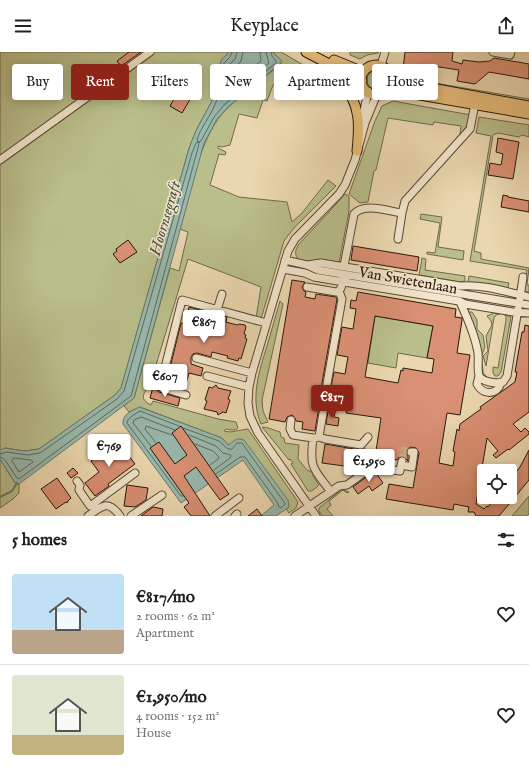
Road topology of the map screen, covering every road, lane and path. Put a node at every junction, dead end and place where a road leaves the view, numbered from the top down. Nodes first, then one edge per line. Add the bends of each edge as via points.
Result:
1 (150, 52) edge
2 (306, 52) edge
3 (318, 52) edge
4 (385, 52) edge
5 (493, 52) edge
6 (511, 52) edge
7 (325, 63) joint
8 (344, 64) edge
9 (381, 64) edge
10 (372, 66) edge
11 (364, 71) edge
12 (364, 88) edge
13 (438, 89) edge
14 (372, 93) joint
15 (438, 98) edge
16 (475, 104) junction
17 (529, 106) edge
18 (529, 114) edge
19 (357, 151) junction
20 (0, 160) edge
21 (402, 213) junction
22 (398, 239) dead end
23 (285, 260) junction
24 (306, 265) junction
25 (283, 269) junction
26 (318, 270) junction
27 (344, 272) junction
28 (305, 273) junction
29 (523, 277) dead end
30 (307, 286) dead end
31 (339, 291) junction
32 (222, 294) dead end
33 (520, 294) junction
34 (529, 297) edge
35 (460, 302) junction
36 (519, 303) junction
37 (529, 305) edge
38 (217, 310) junction
39 (518, 312) junction
40 (529, 313) edge
41 (266, 324) junction
42 (196, 358) dead end
43 (252, 373) junction
44 (206, 376) dead end
45 (479, 376) junction
46 (501, 383) junction
47 (327, 384) dead end
48 (249, 387) junction
49 (186, 395) dead end
50 (325, 401) dead end
51 (291, 420) dead end
52 (316, 437) junction
53 (368, 437) dead end
54 (411, 452) dead end
55 (135, 473) dead end
56 (77, 481) dead end
57 (331, 492) junction
58 (162, 494) dead end
59 (239, 498) dead end
60 (309, 506) junction
61 (95, 507) junction
62 (88, 516) edge
63 (120, 516) edge
64 (131, 516) edge
65 (215, 516) edge
66 (295, 516) edge
67 (316, 516) edge

1 - 20 street
2 - 7 main road
3 - 8 main road
4 - 9 street
5 - 6 street via 508,55
7 - 19 main road via 337,75 356,106
10 - 11 main road
12 - 14 main road
13 - 17 main road
14 - 19 street via 364,111 365,123
15 - 16 main road
16 - 18 main road
16 - 21 street via 470,129 405,202
19 - 23 street via 350,175 339,194 295,239
21 - 22 street
21 - 27 street via 367,207 356,211 352,217
23 - 24 street, Van Swietenlaan
23 - 25 street
24 - 26 street
24 - 27 street, Van Swietenlaan via 318,262
25 - 28 street, Van Swietenlaan
25 - 41 street
26 - 27 street, Van Swietenlaan
26 - 28 street
27 - 28 street, Van Swietenlaan via 314,277
27 - 31 street
27 - 33 street, Van Swietenlaan via 468,285
27 - 35 street, Van Swietenlaan
27 - 36 street, Van Swietenlaan
29 - 33 street
30 - 31 street
31 - 47 street via 342,299
32 - 38 street
33 - 34 street, Van Swietenlaan
33 - 36 street
35 - 39 street, Van Swietenlaan
35 - 45 street via 475,340
36 - 37 street, Van Swietenlaan
36 - 39 street
38 - 41 street
38 - 49 street via 182,300 160,387
39 - 40 street, Van Swietenlaan
39 - 46 street via 507,376
41 - 43 street
42 - 43 street
43 - 48 street
44 - 48 street
45 - 46 street via 483,380
45 - 46 street via 477,384 485,392 495,391
48 - 60 street via 248,403 253,425
50 - 52 street
51 - 52 street via 290,429 293,435
52 - 53 street via 361,445
52 - 57 street via 311,454 313,466
54 - 57 street via 414,452 412,467 401,463 400,471 372,467 347,485 339,486
55 - 61 street
56 - 61 street via 80,485 79,490 90,506
57 - 60 street
58 - 64 street
59 - 65 street
60 - 66 street
60 - 67 street
61 - 62 street
61 - 63 street via 109,505

